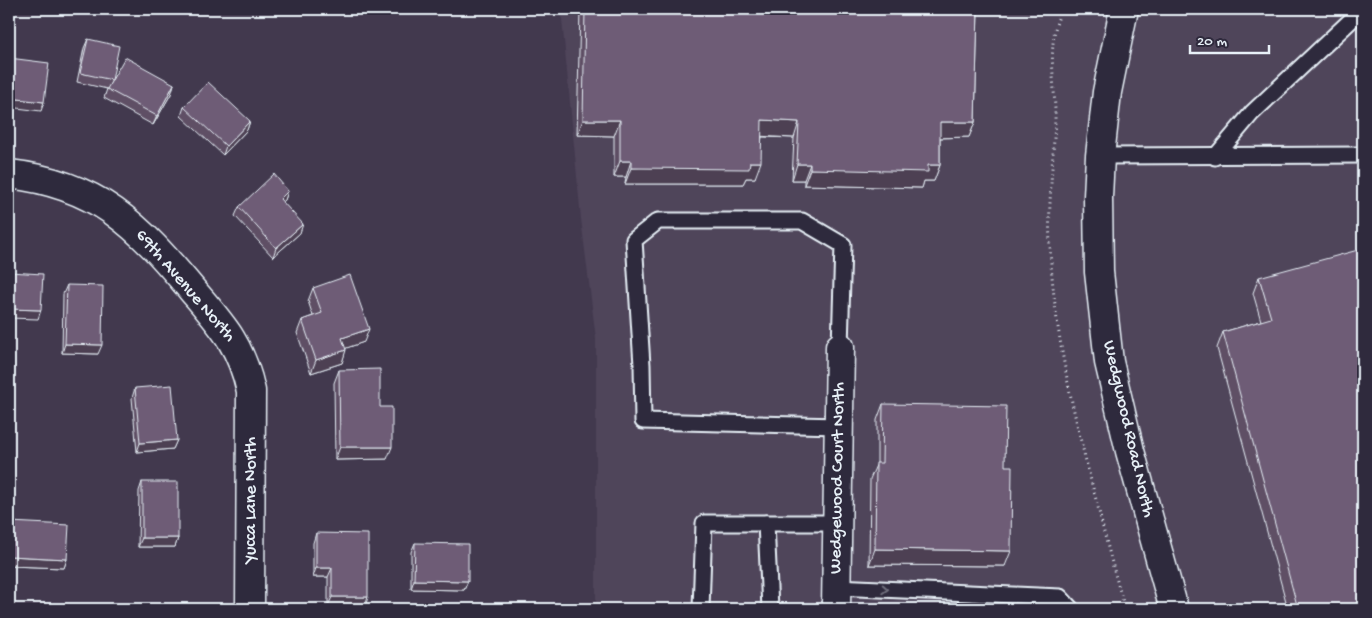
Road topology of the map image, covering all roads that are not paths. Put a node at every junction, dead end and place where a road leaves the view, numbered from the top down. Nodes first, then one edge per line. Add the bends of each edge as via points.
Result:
1 (1124, 9) edge
2 (1363, 9) edge
3 (1363, 155) edge
4 (1100, 156) junction
5 (1216, 157) junction
6 (9, 174) edge
7 (840, 347) joint
8 (251, 391) joint
9 (839, 426) junction
10 (837, 522) junction
11 (766, 523) junction
12 (836, 598) edge
13 (250, 609) edge
14 (701, 609) edge
15 (770, 609) edge
16 (1072, 609) edge
17 (1174, 609) edge

1 - 4 street, Wedgwood Road North via 1107,92
2 - 5 lane via 1252,113
3 - 5 lane
4 - 5 lane
4 - 17 street, Wedgwood Road North via 1099,272 1109,362
6 - 8 street, 69th Avenue North via 35,177 84,193 124,217 157,248 226,329 246,367
7 - 9 street, Wedgewood Court North
7 - 9 lane via 843,245 802,221 658,221 634,240 643,421
8 - 13 street, Yucca Lane North
9 - 10 street, Wedgewood Court North
10 - 11 lane
10 - 12 street, Wedgewood Court North
11 - 14 lane via 704,523
11 - 15 lane
12 -> 16 lane via 1060,597

